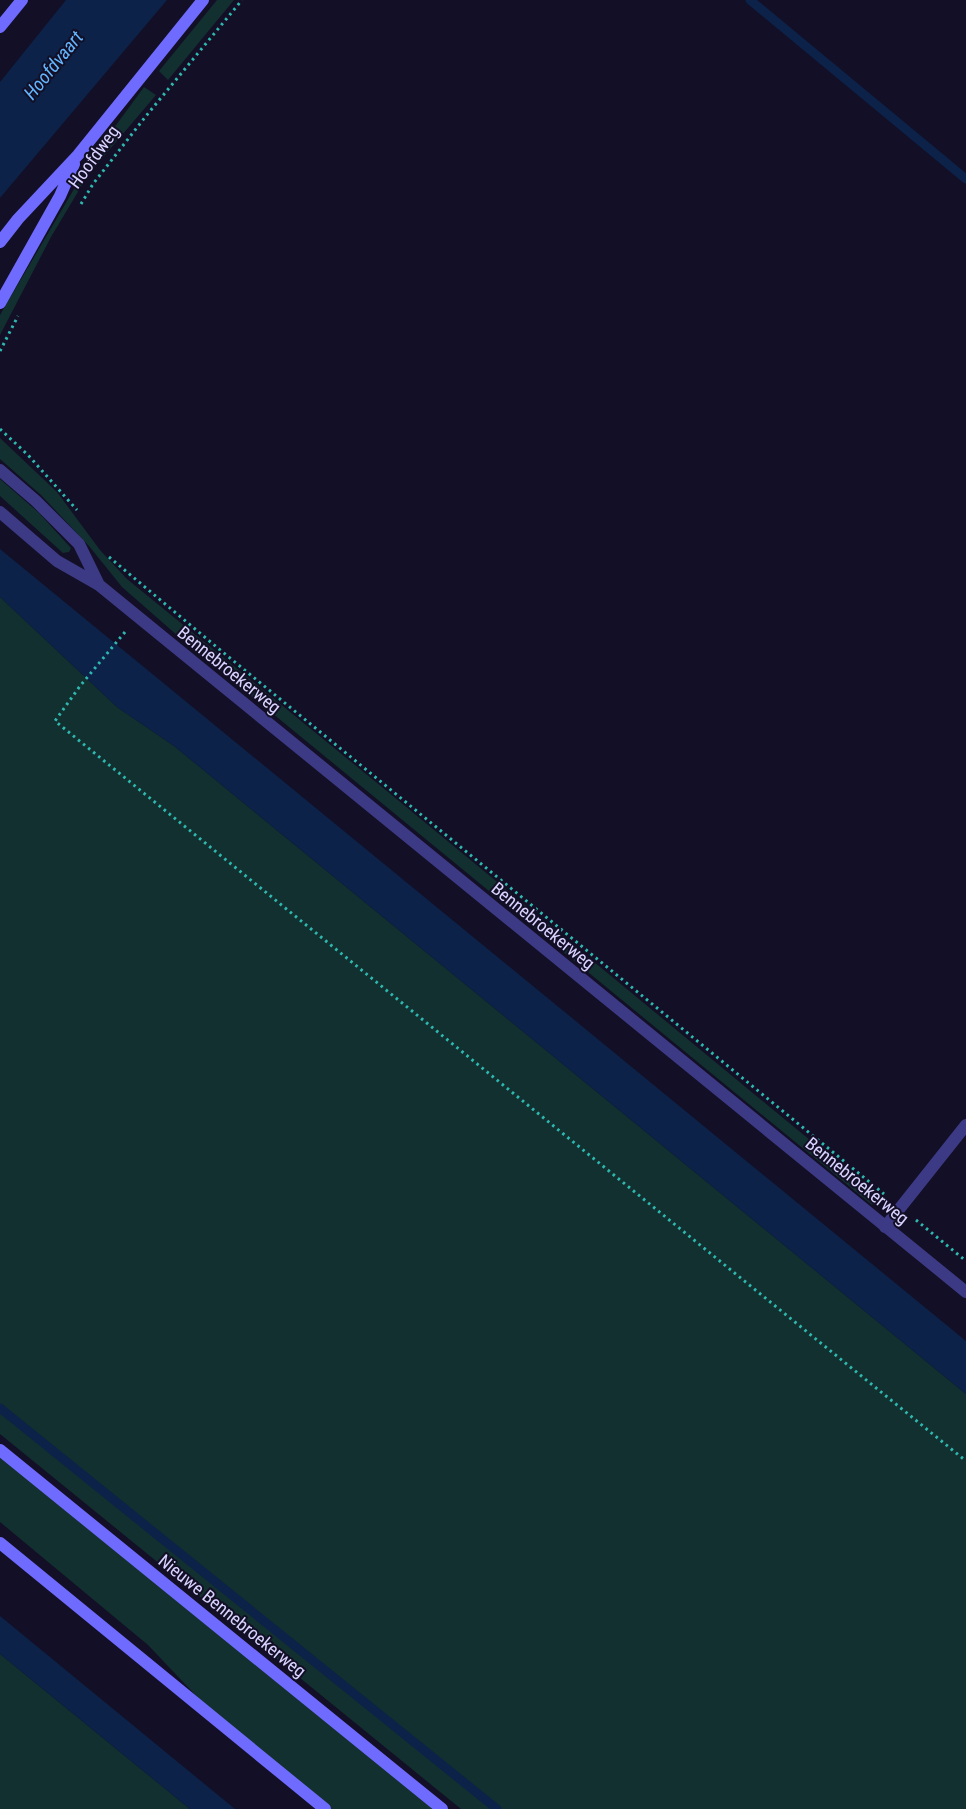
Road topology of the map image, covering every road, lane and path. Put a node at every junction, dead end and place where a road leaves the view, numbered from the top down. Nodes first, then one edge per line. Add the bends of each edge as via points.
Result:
1 (22, 0) edge
2 (203, 0) edge
3 (242, 0) edge
4 (0, 25) edge
5 (78, 154) junction
6 (78, 209) dead end
7 (0, 242) edge
8 (0, 303) edge
9 (21, 310) dead end
10 (0, 351) edge
11 (0, 470) edge
12 (0, 512) edge
13 (99, 585) junction
14 (158, 599) dead end
15 (120, 638) dead end
16 (966, 1125) edge
17 (900, 1207) junction
18 (885, 1226) junction
19 (966, 1261) edge
20 (966, 1292) edge
21 (0, 1450) edge
22 (966, 1462) edge
23 (0, 1543) edge
24 (325, 1809) edge
25 (442, 1809) edge

1 - 4 main road
2 - 5 main road, Hoofdweg
3 - 6 path, Hoofdweg via 146,116 93,184
5 - 7 main road, Hoofdweg
5 - 8 main road, Hoofdweg via 60,196
9 - 10 path
11 - 13 street, Bennebroekerweg via 79,544
12 - 13 street, Bennebroekerweg via 57,561
13 - 18 street, Bennebroekerweg
14 - 17 path, Bennebroekerweg
15 - 22 path via 55,721
16 - 17 street
17 - 18 street
17 - 19 path, Bennebroekerweg
18 - 20 street, Bennebroekerweg
21 - 25 main road, Nieuwe Bennebroekerweg
23 - 24 main road

